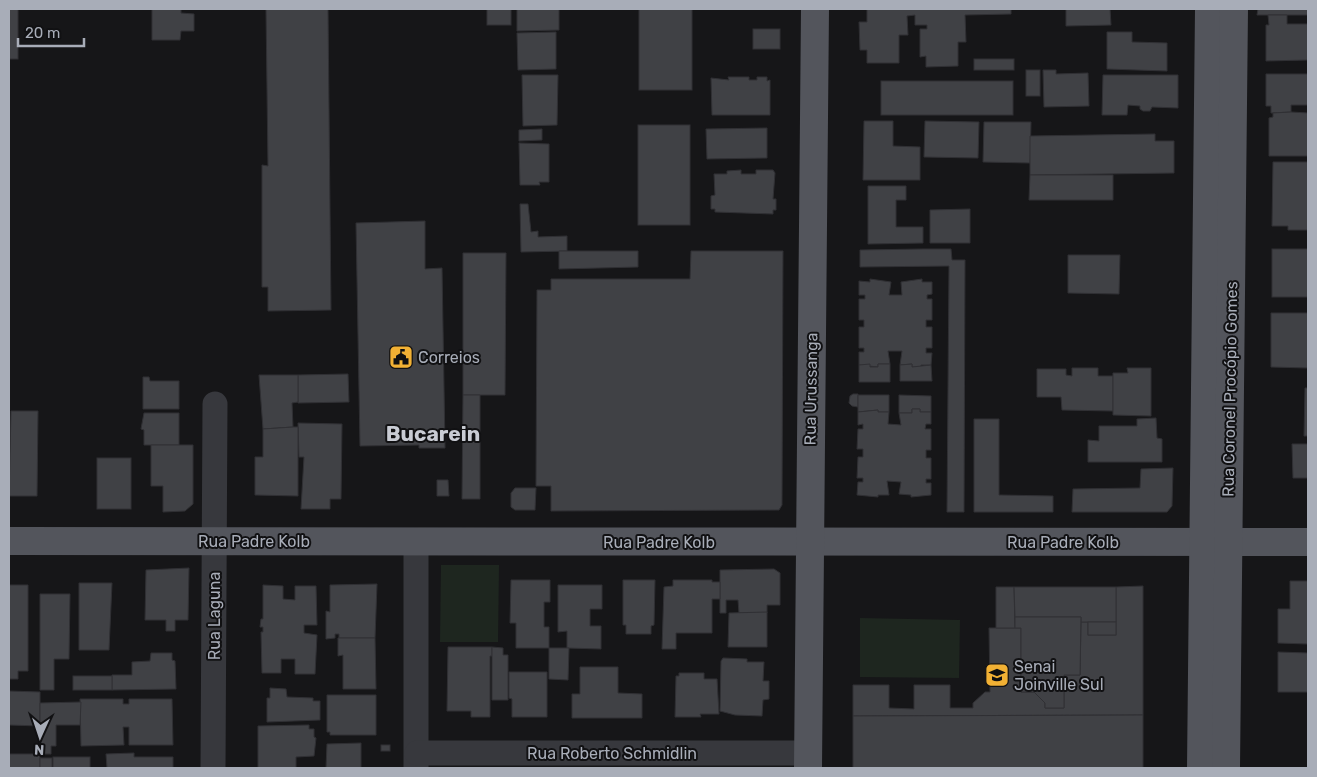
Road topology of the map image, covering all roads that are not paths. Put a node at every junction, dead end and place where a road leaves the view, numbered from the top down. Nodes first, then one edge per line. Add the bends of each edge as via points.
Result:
1 (815, 9) edge
2 (1209, 9) edge
3 (1234, 9) edge
4 (215, 404) dead end
5 (9, 541) edge
6 (214, 541) junction
7 (416, 541) junction
8 (810, 542) junction
9 (1216, 542) junction
10 (1308, 542) edge
11 (416, 761) edge
12 (808, 761) edge
13 (213, 768) edge
14 (1201, 768) edge
15 (1226, 768) edge

1 - 8 main road, Rua Urussanga
2 - 9 main road, Rua Coronel Procópio Gomes
3 - 9 main road, Rua Coronel Procópio Gomes
4 - 6 street, Rua Laguna
5 - 6 main road, Rua Padre Kolb
6 - 7 main road, Rua Padre Kolb
6 - 13 street, Rua Laguna
7 - 8 main road, Rua Padre Kolb
7 - 11 street
8 - 9 main road, Rua Padre Kolb
8 - 12 main road, Rua Urussanga
9 - 10 main road, Rua Padre Kolb
9 - 14 main road, Rua Coronel Procópio Gomes
9 - 15 main road, Rua Coronel Procópio Gomes
11 - 12 street, Rua Roberto Schmidlin

